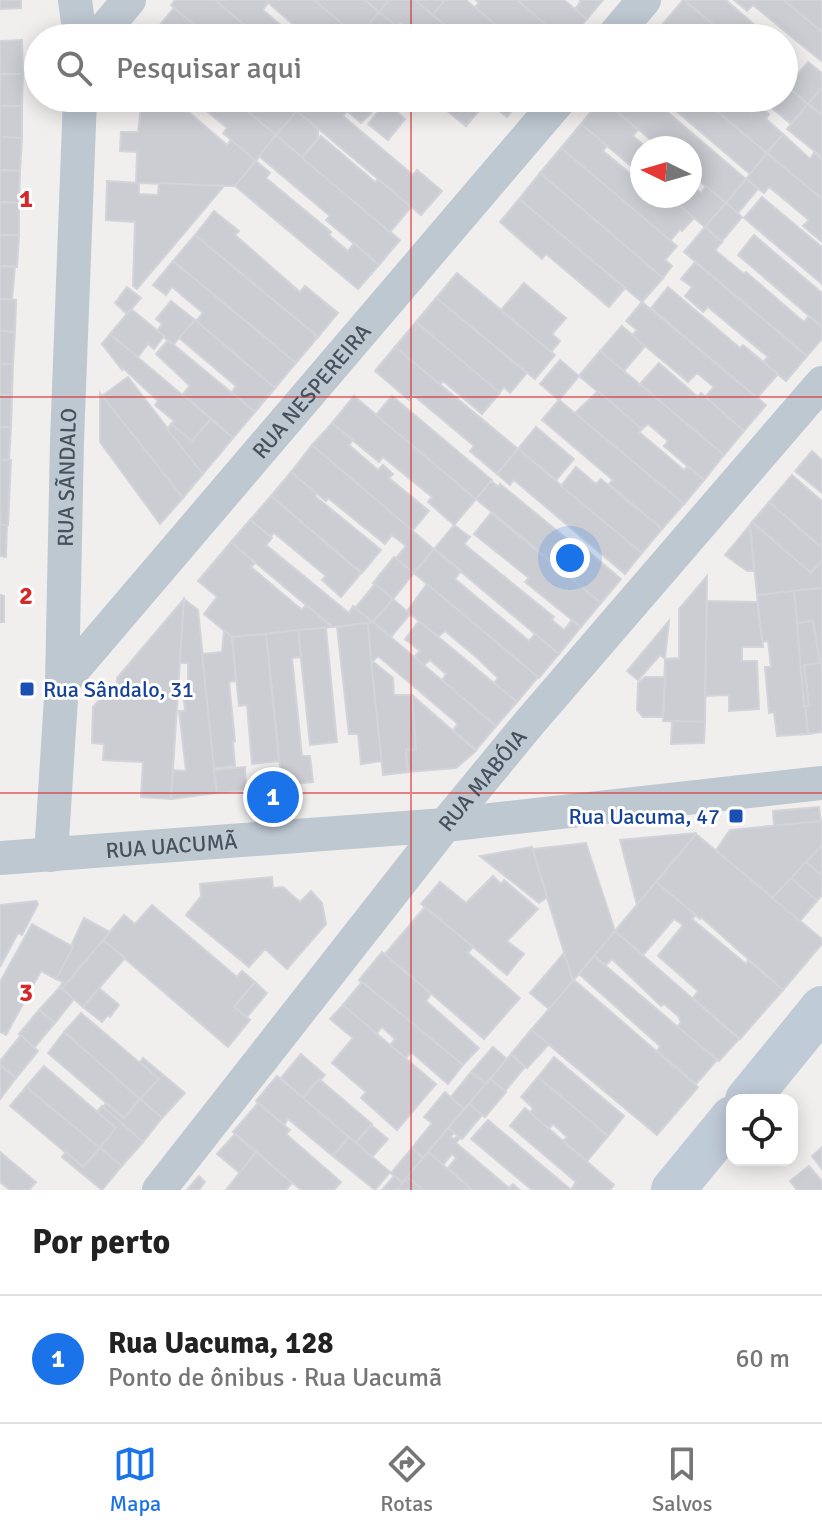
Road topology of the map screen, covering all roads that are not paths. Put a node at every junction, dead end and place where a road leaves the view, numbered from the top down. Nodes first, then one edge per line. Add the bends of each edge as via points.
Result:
1 (75, 0) edge
2 (129, 0) edge
3 (644, 0) edge
4 (78, 24) edge
5 (109, 24) edge
6 (624, 24) edge
7 (79, 112) edge
8 (549, 112) edge
9 (822, 383) edge
10 (62, 683) junction
11 (822, 783) edge
12 (445, 825) junction
13 (51, 855) junction
14 (0, 858) edge
15 (822, 1008) edge
16 (752, 1094) edge
17 (726, 1125) edge
18 (159, 1190) edge
19 (673, 1190) edge

1 - 4 street
2 - 5 street
3 - 6 street
7 - 10 street, RUA SÃNDALO
8 - 10 street, RUA NESPEREIRA
9 - 12 street, RUA MABÓIA
10 - 13 street, RUA SÃNDALO
11 - 12 street, RUA UACUMÃ
12 - 13 street, RUA UACUMÃ
12 - 18 street, RUA MABÓIA
13 - 14 street, RUA UACUMÃ
15 - 16 street
17 - 19 street

